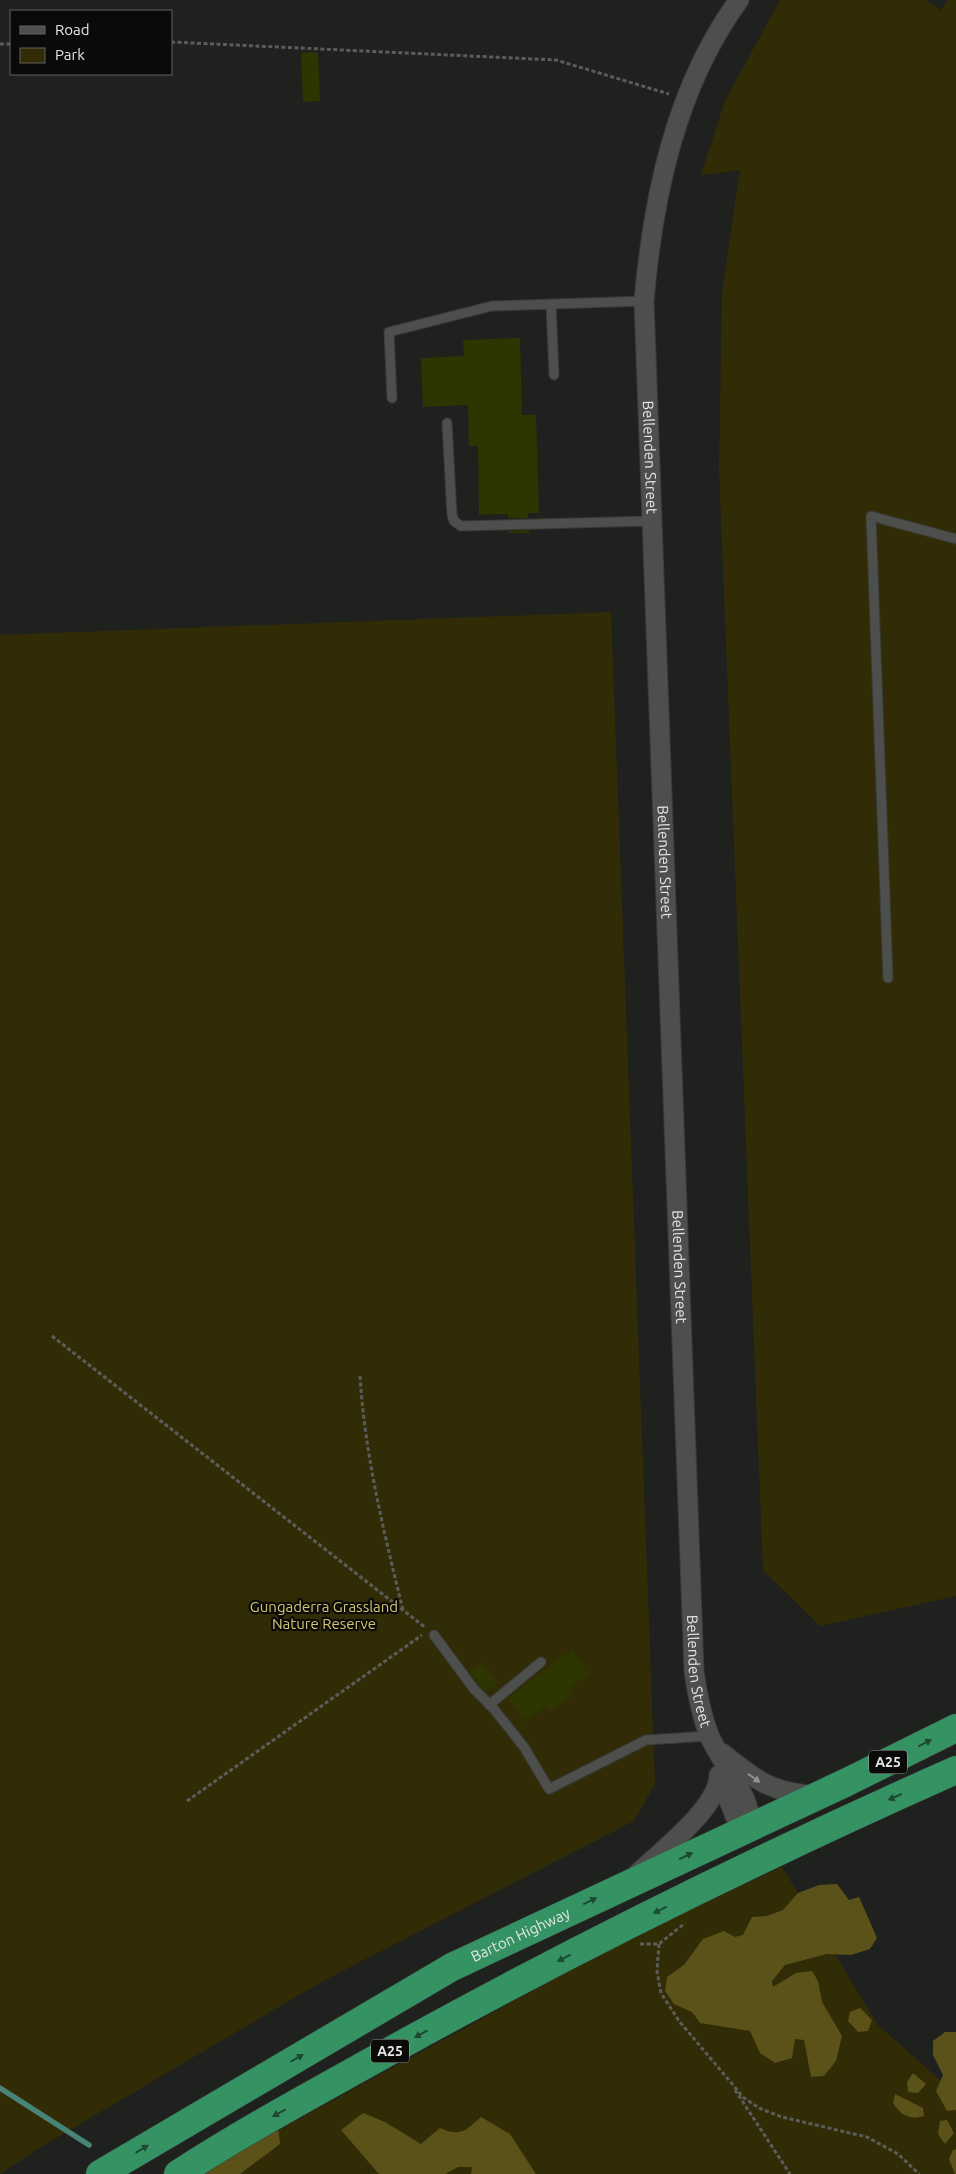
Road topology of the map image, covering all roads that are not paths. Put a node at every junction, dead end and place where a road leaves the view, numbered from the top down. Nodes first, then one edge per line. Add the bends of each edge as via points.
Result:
1 (739, 0) edge
2 (644, 301) junction
3 (551, 304) junction
4 (554, 375) dead end
5 (392, 398) dead end
6 (447, 423) dead end
7 (651, 521) junction
8 (956, 539) edge
9 (888, 978) dead end
10 (434, 1634) dead end
11 (541, 1662) dead end
12 (489, 1705) junction
13 (956, 1728) edge
14 (712, 1742) junction
15 (956, 1770) edge
16 (719, 1776) junction
17 (819, 1795) junction
18 (833, 1825) junction
19 (748, 1828) junction
20 (719, 1880) junction
21 (626, 1884) junction
22 (100, 2174) edge
23 (178, 2174) edge

1 - 2 street, Bellenden Street via 720,25 684,98 648,249
2 - 3 lane
2 - 7 street, Bellenden Street
3 - 4 lane
3 - 5 lane via 492,306 389,332
6 - 7 lane via 452,515 461,526
7 - 14 street, Bellenden Street via 694,1671 700,1706
8 - 9 lane via 871,516
10 - 12 lane via 474,1690
11 - 12 lane
12 - 14 lane via 524,1747 549,1789 646,1740
17 -> 13 highway, Barton Highway / A25
14 - 16 street, Bellenden Street
14 -> 17 street via 752,1777 772,1788 791,1794
14 - 19 street, Bellenden Street via 748,1809
15 -> 18 highway, A25
16 - 19 street, Bellenden Street via 735,1816
16 - 21 street via 718,1788 705,1807
17 - 19 highway, Barton Highway / A25
18 - 19 highway via 776,1836
18 - 20 highway, A25
19 - 20 highway via 744,1844
21 -> 19 highway, Barton Highway / A25
20 -> 23 highway, A25 via 489,1996 232,2138
22 -> 21 highway, Barton Highway / A25 via 452,1967

